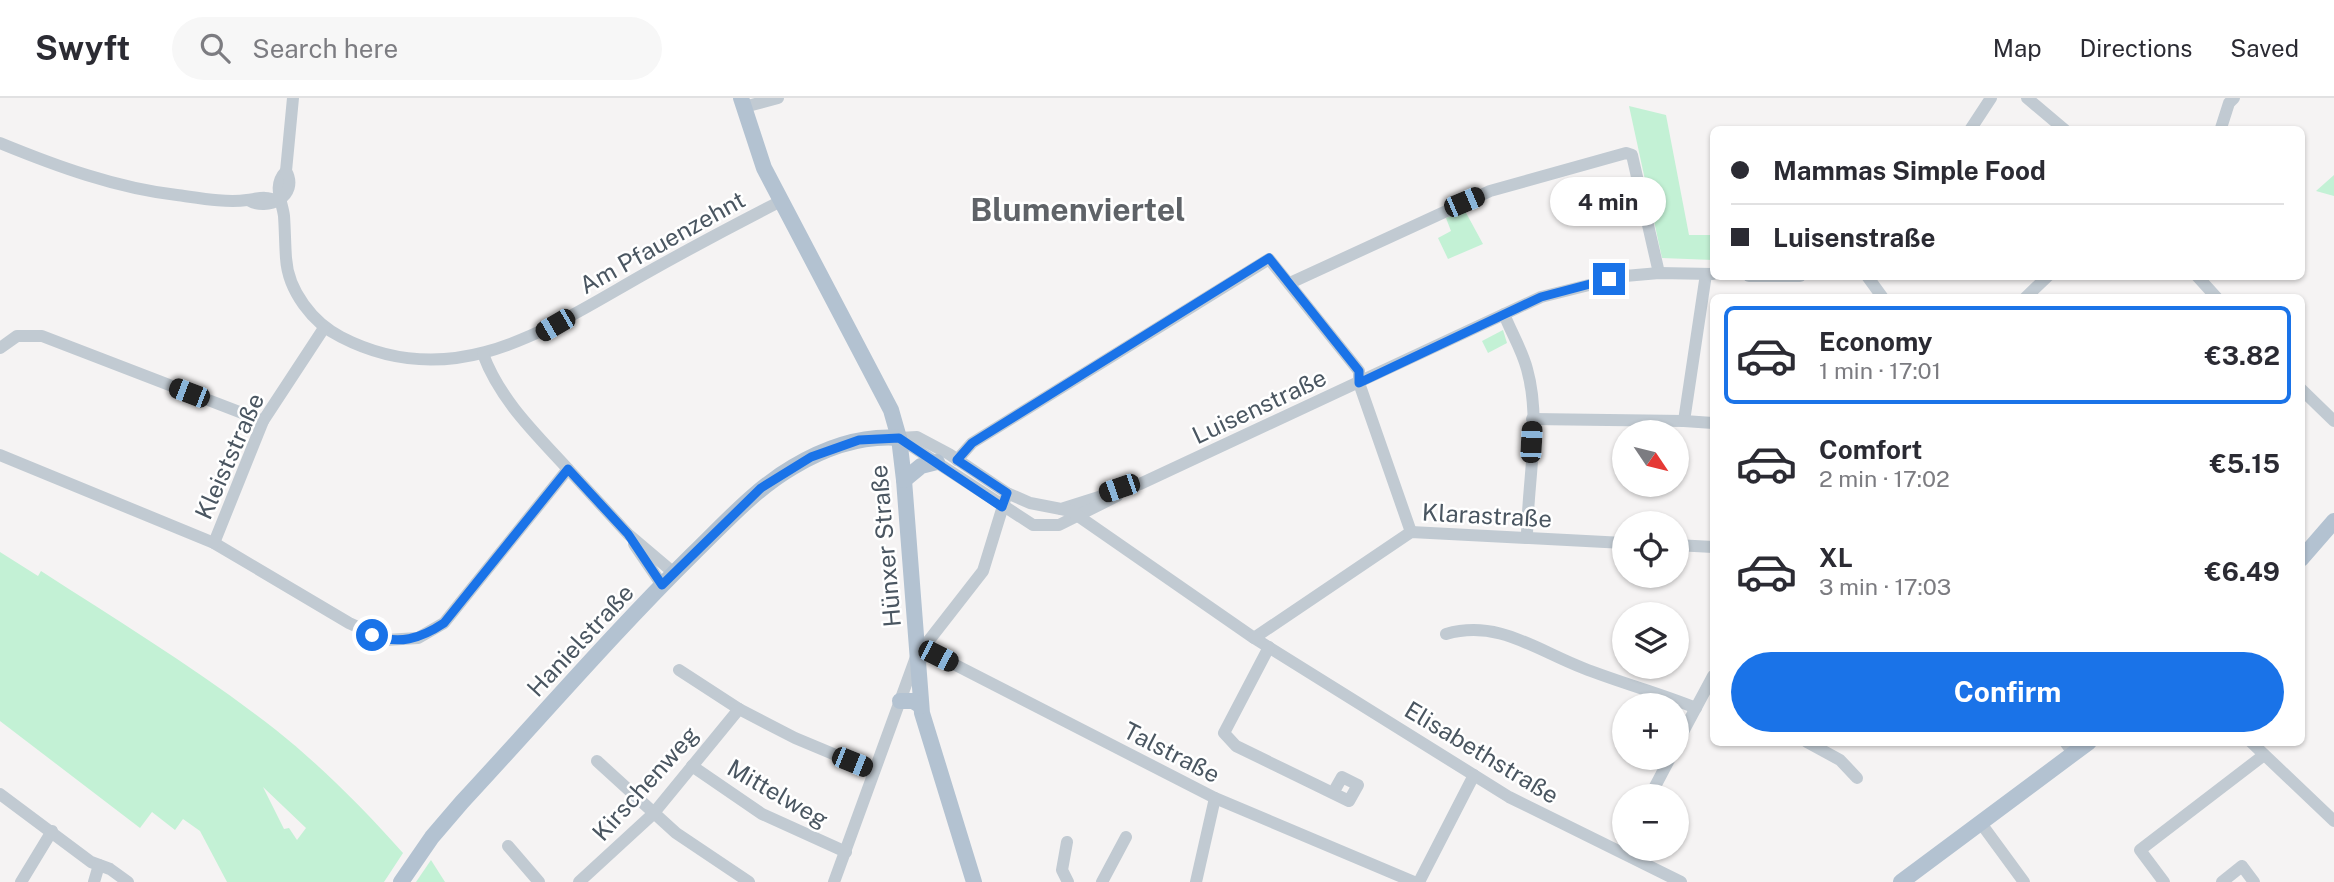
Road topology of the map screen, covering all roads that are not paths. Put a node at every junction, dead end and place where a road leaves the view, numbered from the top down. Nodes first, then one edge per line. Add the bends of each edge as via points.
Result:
1 (293, 98) edge
2 (778, 98) edge
3 (1991, 98) edge
4 (2027, 98) edge
5 (2234, 98) edge
6 (742, 103) edge
7 (1973, 126) edge
8 (2060, 126) edge
9 (2222, 126) edge
10 (0, 143) edge
11 (278, 201) junction
12 (781, 201) junction
13 (1659, 273) junction
14 (1710, 274) edge
15 (2044, 280) edge
16 (2201, 280) edge
17 (1290, 283) junction
18 (2032, 294) edge
19 (2213, 294) edge
20 (1504, 314) junction
21 (324, 328) junction
22 (0, 348) edge
23 (483, 354) junction
24 (1359, 383) junction
25 (2305, 393) edge
26 (1532, 419) junction
27 (1612, 420) edge
28 (1684, 420) edge
29 (263, 421) junction
30 (2334, 421) edge
31 (1689, 422) edge
32 (1710, 424) edge
33 (899, 438) junction
34 (0, 455) edge
35 (957, 460) junction
36 (937, 461) junction
37 (568, 469) junction
38 (904, 480) junction
39 (1140, 484) junction
40 (1007, 493) junction
41 (1002, 507) junction
42 (1061, 509) junction
43 (1077, 517) junction
44 (2334, 521) edge
45 (1411, 532) junction
46 (628, 534) junction
47 (1527, 538) junction
48 (1612, 542) edge
49 (214, 543) junction
50 (1689, 546) edge
51 (1710, 547) edge
52 (2305, 554) edge
53 (674, 573) junction
54 (662, 585) junction
55 (933, 633) junction
56 (1446, 634) dead end
57 (1255, 638) junction
58 (1269, 647) junction
59 (938, 656) junction
60 (916, 657) junction
61 (679, 670) dead end
62 (1710, 686) edge
63 (900, 701) junction
64 (921, 706) junction
65 (1696, 708) junction
66 (739, 709) junction
67 (1689, 721) edge
68 (1814, 746) edge
69 (2255, 746) edge
70 (2069, 748) edge
71 (2264, 755) junction
72 (597, 761) dead end
73 (692, 765) junction
74 (874, 771) junction
75 (1474, 775) junction
76 (1857, 778) dead end
77 (1333, 793) dead end
78 (1215, 798) junction
79 (2, 800) edge
80 (653, 814) junction
81 (2334, 821) edge
82 (1980, 822) junction
83 (52, 831) junction
84 (1126, 837) dead end
85 (1067, 842) dead end
86 (1612, 845) edge
87 (508, 846) dead end
88 (846, 852) junction
89 (1643, 861) edge
90 (99, 865) junction
91 (21, 882) edge
92 (94, 882) edge
93 (128, 882) edge
94 (401, 882) edge
95 (539, 882) edge
96 (579, 882) edge
97 (749, 882) edge
98 (834, 882) edge
99 (974, 882) edge
100 (1068, 882) edge
101 (1102, 882) edge
102 (1196, 882) edge
103 (1414, 882) edge
104 (1419, 882) edge
105 (1681, 882) edge
106 (1902, 882) edge
107 (2024, 882) edge
108 (2164, 882) edge
109 (2222, 882) edge
110 (2254, 882) edge

1 - 11 street via 288,190
2 - 6 street, Hünxer Straße
3 - 7 street
4 - 8 street
5 - 9 street
6 - 12 main road, Hünxer Straße via 764,168
10 - 11 street via 119,184 175,195 248,200 265,196
11 - 21 street via 284,216 286,267 300,300
12 - 23 street, Am Pfauenzehnt via 539,334
12 - 33 main road, Hünxer Straße via 891,410
13 - 14 street, Luisenstraße
13 - 17 street via 1632,155 1626,153 1490,191
13 - 20 street, Luisenstraße via 1594,282 1541,297
14 - 28 street
15 - 18 street
16 - 19 street
17 - 24 street via 1359,371
17 - 35 street via 1269,258 972,443
20 - 24 street, Luisenstraße
20 - 26 street via 1527,369
21 - 23 street, Am Pfauenzehnt via 356,345 394,355 459,358
21 - 29 street, Kleiststraße
22 - 29 street via 17,336 42,336
23 - 37 street via 513,409
24 - 39 street, Luisenstraße
24 - 45 street
25 - 30 street
26 - 27 street
26 - 47 street
29 - 49 street, Kleiststraße
31 - 32 street
33 - 35 street, Luisenstraße via 917,437
33 - 36 street, Luisenstraße
33 - 38 main road, Hünxer Straße
33 - 53 main road, Hanielstraße via 843,444 793,467 761,488
34 - 49 street
35 - 40 street, Luisenstraße
36 - 38 main road via 921,466
36 - 41 street, Luisenstraße
37 - 46 street
37 - 49 street via 444,623 418,638 386,640 372,635
38 - 60 main road, Hünxer Straße
39 - 42 street, Luisenstraße
39 - 43 street, Luisenstraße
40 - 41 street
40 - 42 street, Luisenstraße
41 - 43 street, Luisenstraße via 1033,525 1059,525
41 - 55 street via 984,571
42 - 43 street, Luisenstraße via 1071,510
43 - 57 street, Elisabethstraße
44 - 52 main road
45 - 47 street, Klarastraße
45 - 57 street, Klarastraße
46 - 53 street
46 - 54 street
47 - 48 street, Klarastraße
50 - 51 street
53 - 54 main road, Hanielstraße
54 - 94 main road, Hanielstraße via 462,802
55 - 59 street
55 - 60 street
56 - 65 street via 1468,628 1511,635 1583,668
57 - 58 street, Elisabethstraße
58 - 75 street, Elisabethstraße
58 - 77 street via 1224,733 1236,746
59 - 60 street, Talstraße
59 - 78 street, Talstraße
60 - 63 street
60 - 64 main road, Hünxer Straße
61 - 66 street
62 - 65 street
63 - 64 main road
63 - 74 street
64 - 99 main road, Hünxer Straße
65 - 67 street
66 - 73 street, Kirschenweg
66 - 74 street
68 - 76 street via 1840,761
69 - 71 street
70 - 82 main road
71 - 81 street
71 - 108 street via 2140,850
72 - 80 street
73 - 80 street, Kirschenweg
73 - 88 street, Mittelweg via 762,814
74 - 88 street
75 - 86 street, Elisabethstraße via 1509,797
75 - 104 street
78 - 102 street
78 - 103 street, Talstraße
79 - 83 street
80 - 96 street, Kirschenweg
80 - 97 street
82 - 106 main road
82 - 107 street
83 - 90 street
83 - 91 street
84 - 101 street
85 - 100 street via 1062,870
87 - 95 street
88 - 98 street
89 - 105 street, Elisabethstraße
90 - 92 street
90 - 93 street
109 - 110 street via 2242,866

